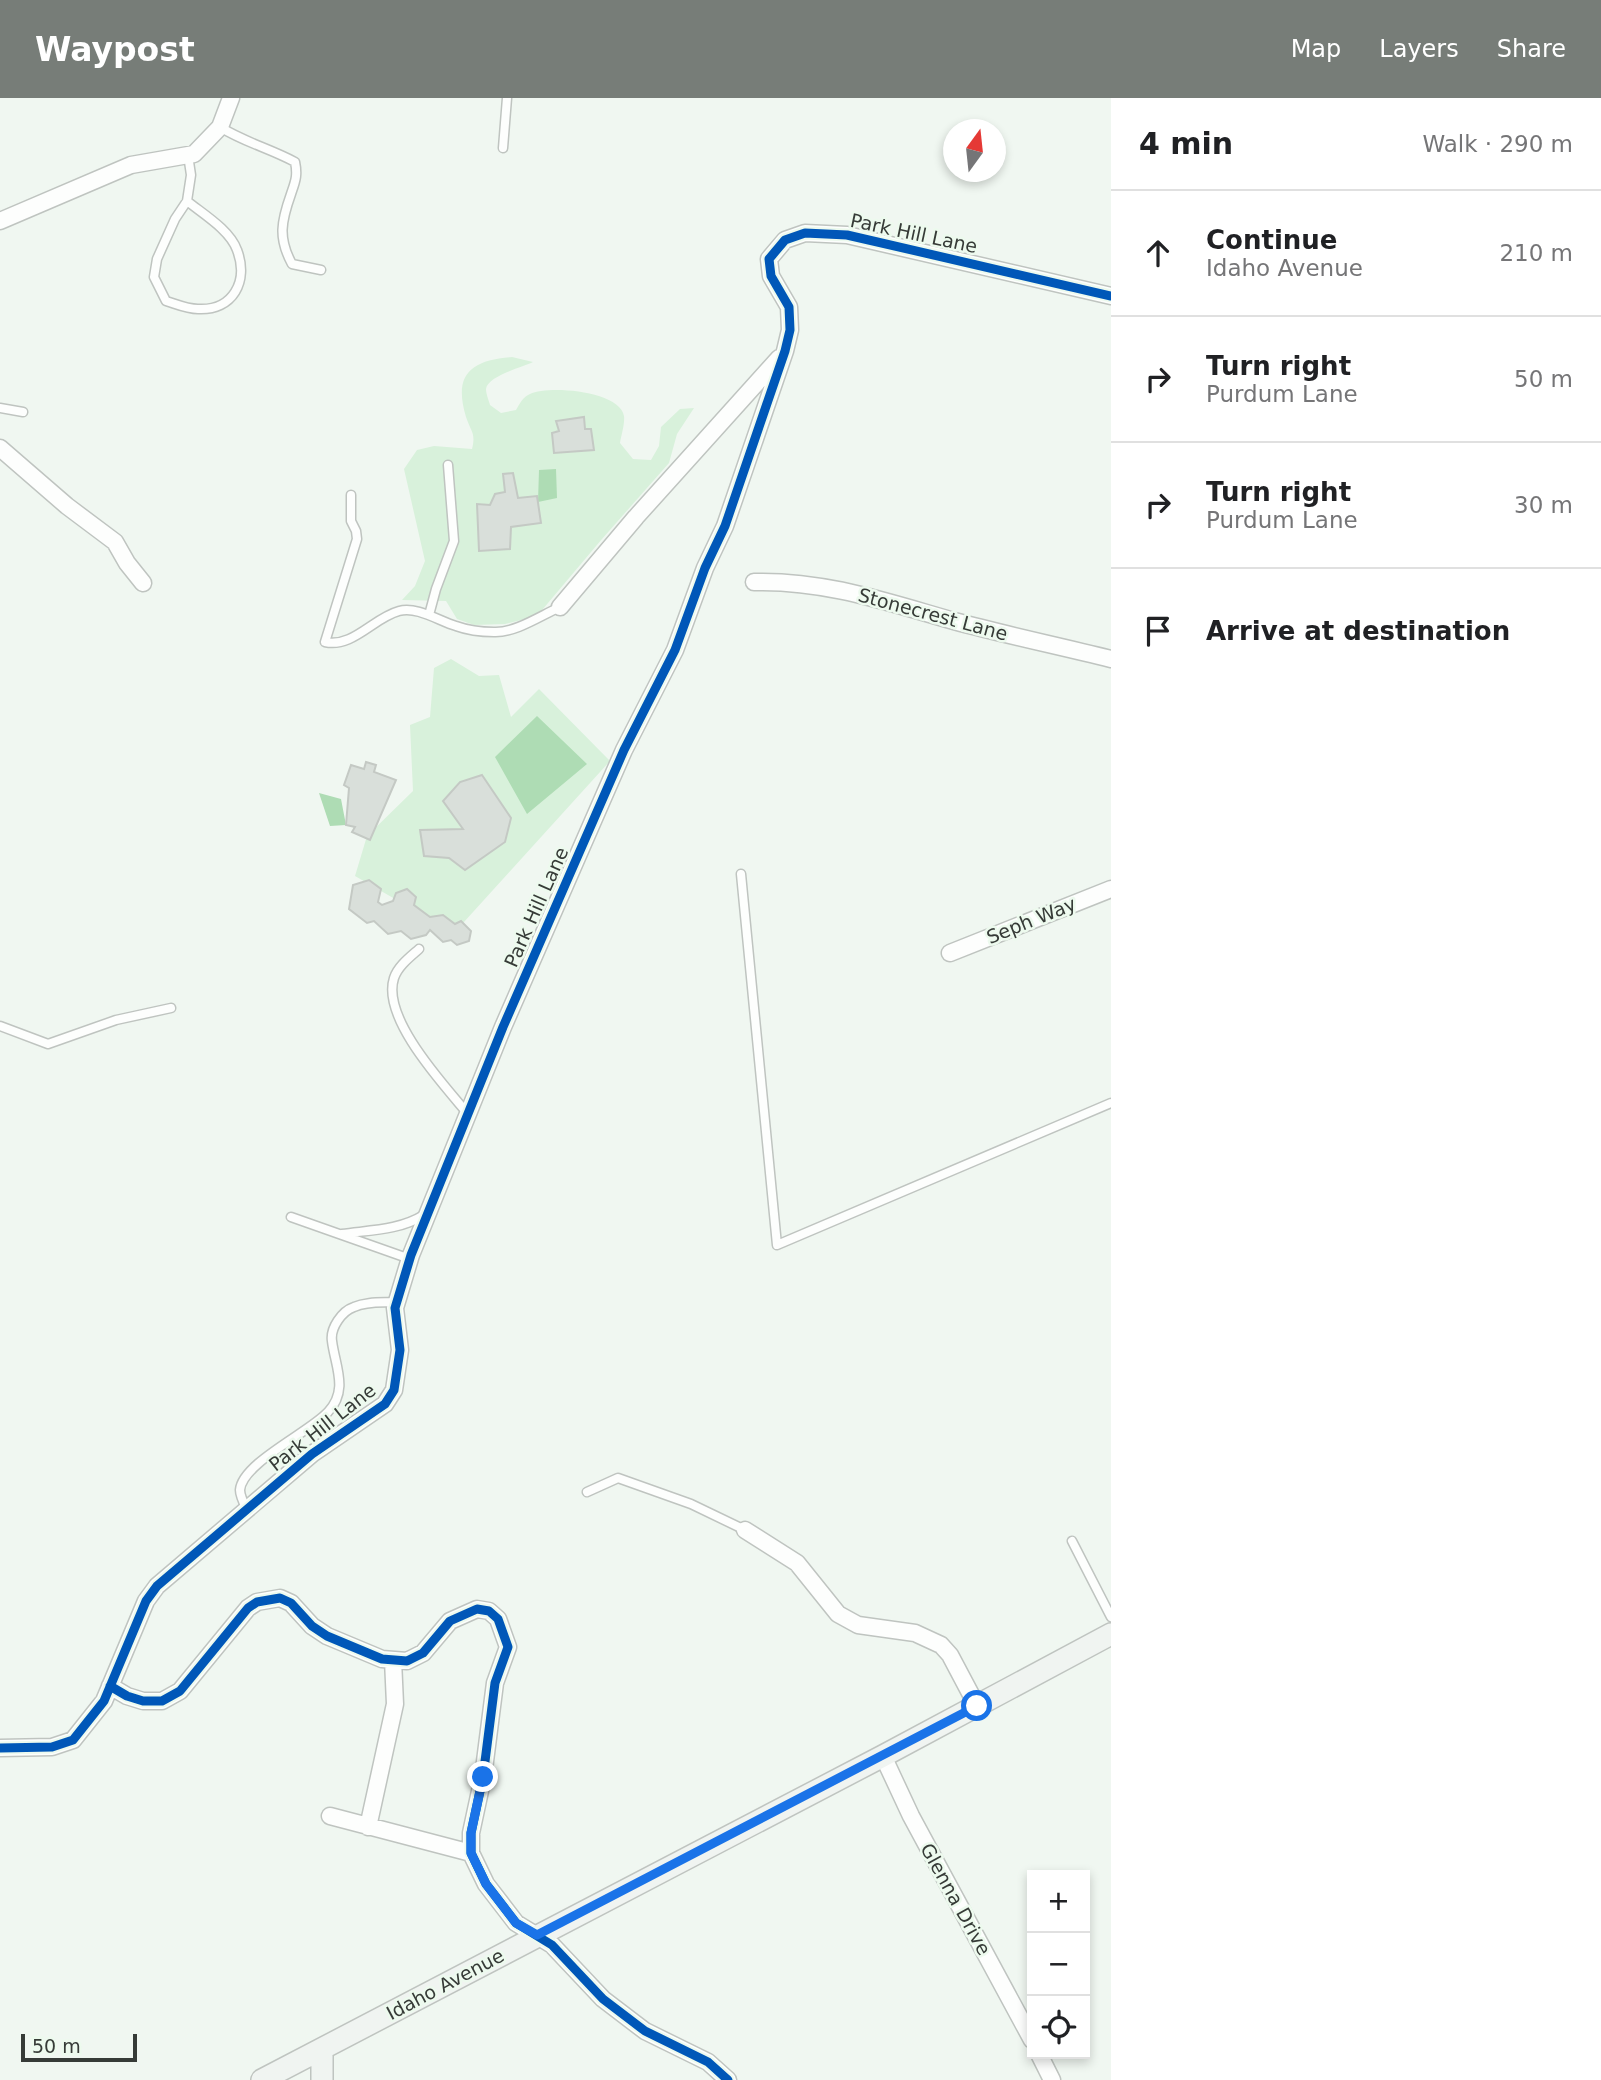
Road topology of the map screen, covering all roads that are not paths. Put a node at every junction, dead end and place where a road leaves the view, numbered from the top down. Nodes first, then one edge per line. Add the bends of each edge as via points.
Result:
1 (231, 98) edge
2 (507, 98) edge
3 (220, 127) junction
4 (503, 148) dead end
5 (188, 155) junction
6 (187, 201) junction
7 (0, 220) edge
8 (321, 270) dead end
9 (1111, 296) edge
10 (785, 351) junction
11 (0, 408) edge
12 (23, 412) dead end
13 (0, 448) edge
14 (448, 465) dead end
15 (351, 495) dead end
16 (754, 582) dead end
17 (143, 583) dead end
18 (559, 607) joint
19 (429, 615) junction
20 (1111, 659) edge
21 (741, 874) dead end
22 (1111, 888) edge
23 (419, 949) dead end
24 (950, 953) dead end
25 (171, 1008) dead end
26 (0, 1026) edge
27 (1111, 1103) edge
28 (468, 1114) junction
29 (428, 1213) junction
30 (291, 1217) dead end
31 (340, 1234) junction
32 (410, 1259) junction
33 (397, 1302) junction
34 (587, 1492) dead end
35 (247, 1510) junction
36 (745, 1530) joint
37 (1072, 1541) dead end
38 (1111, 1617) edge
39 (1111, 1634) edge
40 (393, 1660) junction
41 (110, 1686) junction
42 (977, 1706) junction
43 (0, 1748) edge
44 (883, 1756) junction
45 (330, 1816) dead end
46 (368, 1826) junction
47 (471, 1853) junction
48 (537, 1935) junction
49 (1027, 2031) edge
50 (322, 2049) junction
51 (1042, 2059) edge
52 (262, 2080) edge
53 (321, 2080) edge
54 (728, 2080) edge
55 (1052, 2080) edge

1 - 3 street
2 - 4 lane
3 - 5 street
3 - 8 lane via 295,162 298,175 282,225 282,241 292,264
5 - 6 lane
5 - 7 street via 131,165
6 - 6 lane via 157,259 154,277 166,301 211,309 229,301 239,285 242,273 237,249
9 - 10 street, Park Hill Lane via 847,235 805,233 785,240 769,258 771,276 789,307
10 - 18 street
10 - 28 street, Park Hill Lane via 725,526 675,650 624,750
11 - 12 lane
13 - 17 street via 115,542
14 - 19 lane via 454,541
15 - 19 lane via 351,521 357,539 325,642 343,641 399,611
16 - 20 street, Stonecrest Lane via 828,586
18 - 19 lane via 496,632 457,627
21 - 27 lane via 777,1245
22 - 24 street, Seph Way
23 - 28 lane via 394,979 396,1009 412,1042
25 - 26 lane via 116,1020 48,1044
28 - 29 street, Park Hill Lane
29 - 31 lane via 388,1229
29 - 32 street, Park Hill Lane
30 - 31 lane
31 - 32 lane
32 - 33 street, Park Hill Lane
33 - 35 street, Park Hill Lane via 400,1350 394,1390 385,1404 312,1454
33 - 35 lane via 353,1307 336,1323 331,1338 341,1379 336,1400 328,1412 244,1479 240,1491
34 - 36 lane via 618,1478 691,1504
35 - 41 street, Park Hill Lane via 157,1586 146,1601
36 - 42 street via 797,1563 838,1614 858,1625 915,1633 941,1645
37 - 38 lane
39 - 42 street, Idaho Avenue
40 - 41 street via 327,1636 280,1598 248,1608 180,1691 162,1701 144,1701
40 - 46 street via 395,1704
40 - 47 street via 407,1661 423,1653 450,1621 477,1609 498,1619 508,1647 495,1683
41 - 43 street, Park Hill Lane via 104,1701 73,1740 52,1747
42 - 44 street, Idaho Avenue
44 - 48 street, Idaho Avenue
44 - 49 street, Glenna Drive
45 - 46 street
46 - 47 street
47 - 48 street via 486,1884 516,1923
48 - 50 street, Idaho Avenue
48 - 54 street via 603,1999 645,2031 708,2062
50 - 52 street, Idaho Avenue
50 - 53 street
51 - 55 street

